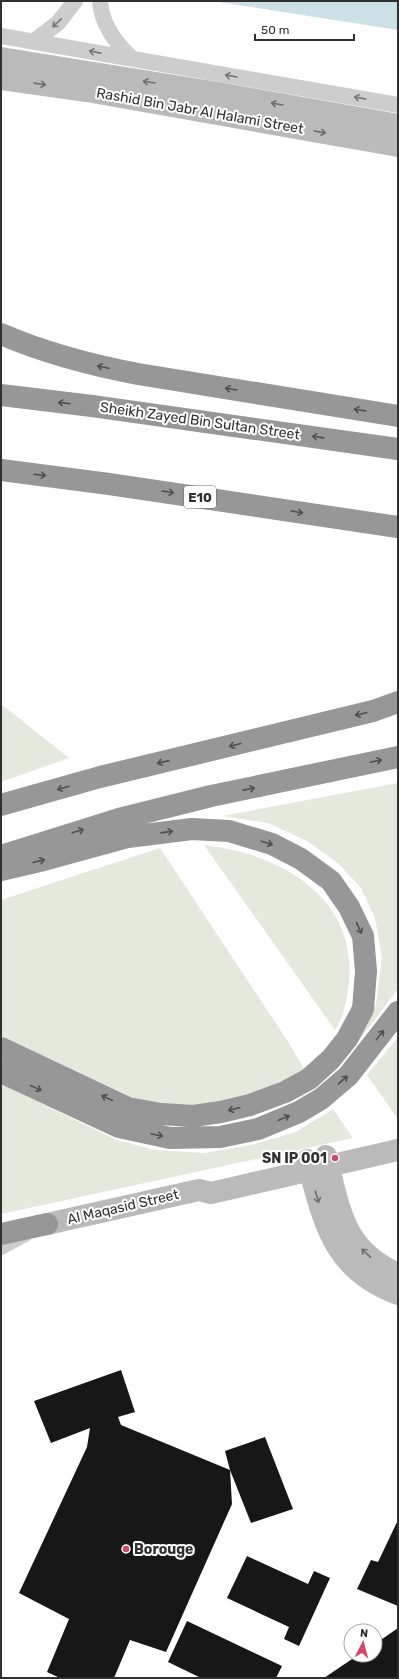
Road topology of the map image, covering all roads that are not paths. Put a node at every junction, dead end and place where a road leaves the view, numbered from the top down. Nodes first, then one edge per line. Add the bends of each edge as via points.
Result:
1 (75, 1) edge
2 (100, 1) edge
3 (1, 36) edge
4 (34, 41) junction
5 (1, 58) edge
6 (133, 59) junction
7 (1, 79) edge
8 (398, 105) edge
9 (398, 125) edge
10 (398, 146) edge
11 (1, 334) edge
12 (1, 395) edge
13 (398, 416) edge
14 (398, 449) edge
15 (1, 470) edge
16 (398, 527) edge
17 (398, 702) edge
18 (398, 757) edge
19 (1, 805) edge
20 (123, 828) junction
21 (1, 856) edge
22 (1, 870) edge
23 (398, 1012) edge
24 (1, 1048) edge
25 (1, 1072) edge
26 (398, 1140) edge
27 (398, 1150) edge
28 (362, 1153) junction
29 (318, 1163) junction
30 (47, 1224) junction
31 (1, 1234) edge
32 (1, 1247) edge
33 (398, 1274) edge
34 (398, 1294) edge

1 -> 4 street via 58,23
2 - 6 street via 100,9 110,33 123,51
3 - 4 street
6 -> 4 street
9 -> 5 main road, Rashid Bin Jabr Al Halami Street
8 -> 6 street
7 -> 10 main road, Rashid Bin Jabr Al Halami Street via 95,92
13 -> 11 highway via 98,366 58,355
14 -> 12 highway, Sheikh Zayed Bin Sultan Street
15 -> 16 highway, E10
17 -> 19 highway via 373,711 100,777
20 -> 18 highway via 211,796
21 -> 20 highway
22 -> 20 highway
20 -> 24 highway via 229,831 272,844 301,859 331,881 349,907 363,936 366,971 363,1009 347,1039 331,1059 309,1079 285,1092 221,1112 194,1116 128,1108
25 -> 23 highway via 118,1127 170,1138 220,1137 258,1129 299,1112 321,1099 348,1076
26 - 28 main road, Al Maqasid Street
27 - 28 main road, Al Maqasid Street
28 - 29 main road, Al Maqasid Street
29 - 30 main road, Al Maqasid Street via 271,1165 208,1180 199,1190
33 -> 29 main road via 368,1256 352,1237
29 -> 34 main road via 327,1228 341,1253 361,1274
30 - 31 highway
30 - 32 street

